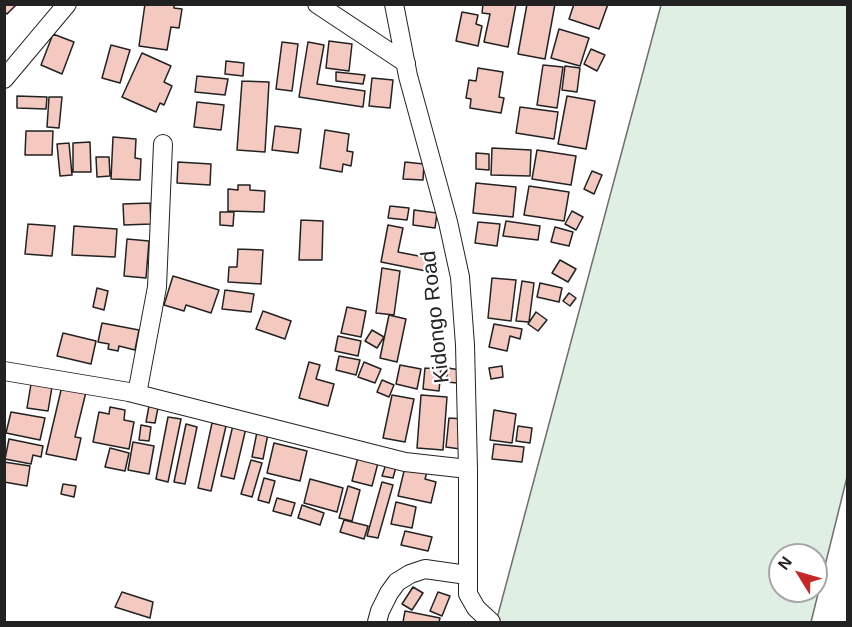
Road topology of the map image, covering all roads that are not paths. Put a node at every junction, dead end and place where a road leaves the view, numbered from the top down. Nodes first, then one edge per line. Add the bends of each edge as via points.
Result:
1 (67, 4) edge
2 (317, 4) edge
3 (394, 4) edge
4 (406, 63) junction
5 (4, 79) edge
6 (163, 144) dead end
7 (4, 371) edge
8 (137, 394) junction
9 (468, 469) junction
10 (467, 575) junction
11 (377, 622) edge
12 (491, 622) edge

1 - 5 street
2 - 4 street
3 - 4 street, Kidongo Road
4 - 9 street, Kidongo Road via 460,277
6 - 8 street via 157,287
7 - 8 street
8 - 9 street via 405,462
9 - 10 street, Kidongo Road
10 - 11 street via 425,569 410,574 389,593
10 - 12 street, Kidongo Road via 468,594

